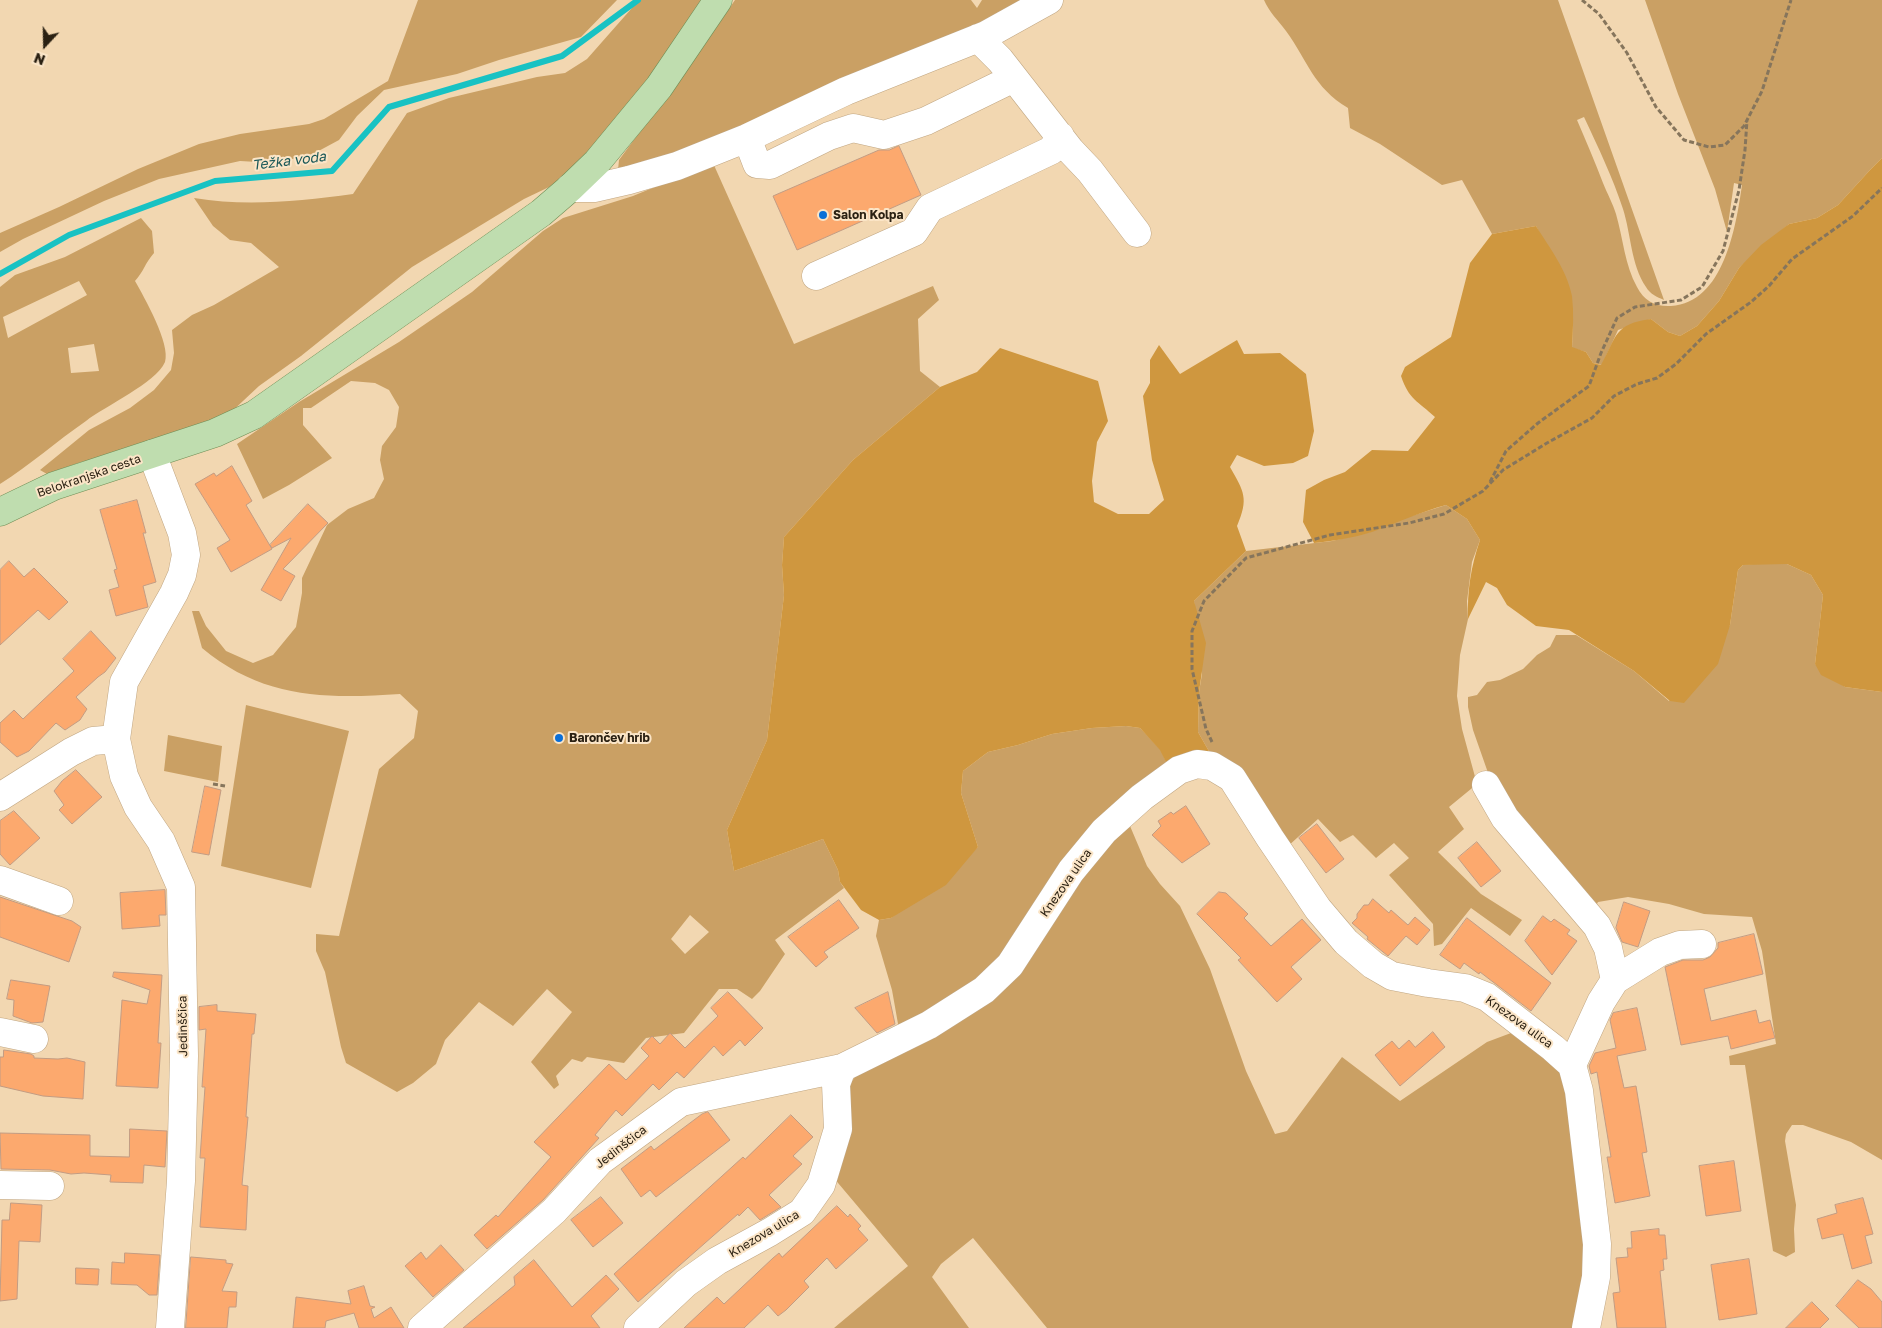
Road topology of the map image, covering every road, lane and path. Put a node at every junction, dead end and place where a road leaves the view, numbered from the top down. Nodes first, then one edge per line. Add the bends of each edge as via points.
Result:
1 (718, 0) edge
2 (1049, 0) edge
3 (1582, 0) edge
4 (1791, 0) edge
5 (978, 38) junction
6 (1014, 78) junction
7 (1747, 120) junction
8 (1060, 136) junction
9 (747, 138) junction
10 (570, 188) junction
11 (1882, 188) edge
12 (1137, 233) dead end
13 (816, 276) dead end
14 (152, 454) junction
15 (1487, 487) junction
16 (0, 512) edge
17 (116, 739) junction
18 (1227, 774) junction
19 (213, 784) dead end
20 (1486, 785) dead end
21 (225, 786) dead end
22 (0, 797) edge
23 (0, 880) edge
24 (59, 901) dead end
25 (1702, 944) dead end
26 (1615, 980) junction
27 (0, 1032) edge
28 (34, 1039) dead end
29 (1572, 1065) junction
30 (842, 1068) junction
31 (0, 1185) edge
32 (50, 1186) dead end
33 (170, 1328) edge
34 (422, 1328) edge
35 (638, 1328) edge
36 (1586, 1328) edge

1 - 10 main road, Belokranjska cesta via 659,88 597,162
2 - 5 street
3 - 7 path via 1599,14 1627,53 1656,107 1684,140 1709,147 1724,145
4 - 7 path via 1762,92
5 - 6 street
5 - 9 street via 846,92
6 - 8 street
6 - 9 street via 926,121 884,135 854,128 829,136 770,165 757,164
7 - 15 path via 1739,190 1723,251 1702,287 1681,300 1635,307 1616,318 1589,386 1506,451
8 - 12 street
8 - 13 street via 1052,150 930,208 914,232
9 - 10 street via 677,166 629,180 594,188
10 - 14 main road, Belokranjska cesta via 542,214 254,415 216,433
11 - 15 path via 1853,216 1792,260 1769,286 1706,334 1676,364 1657,378 1614,396 1592,418 1503,470
14 - 16 main road, Belokranjska cesta via 54,486
14 - 17 street via 182,534 186,555 174,593 124,682
15 - 18 path via 1444,514 1409,523 1330,535 1246,558 1219,584 1204,601 1192,631 1192,669 1206,729
17 - 22 street via 93,741
17 - 33 street, Jedinščica via 124,776 138,807 161,841 181,887 182,1171
18 - 29 street, Knezova ulica via 1318,909 1346,942 1373,965 1392,976 1465,988 1487,998
18 - 30 street, Knezova ulica via 1212,766 1197,764 1179,770 1142,797 1104,831 1072,871 1010,965 984,990 929,1025
19 - 21 path
20 - 26 street via 1505,818 1597,926 1608,948
23 - 24 street
25 - 26 street via 1680,945 1660,952
26 - 29 street via 1601,1002
27 - 28 street
29 - 36 street via 1579,1091 1597,1244 1596,1277
30 - 34 street, Jedinščica via 681,1102 600,1161 554,1211
30 - 35 street, Knezova ulica via 836,1084 838,1129 822,1184 802,1212 717,1261 686,1283
31 - 32 street

